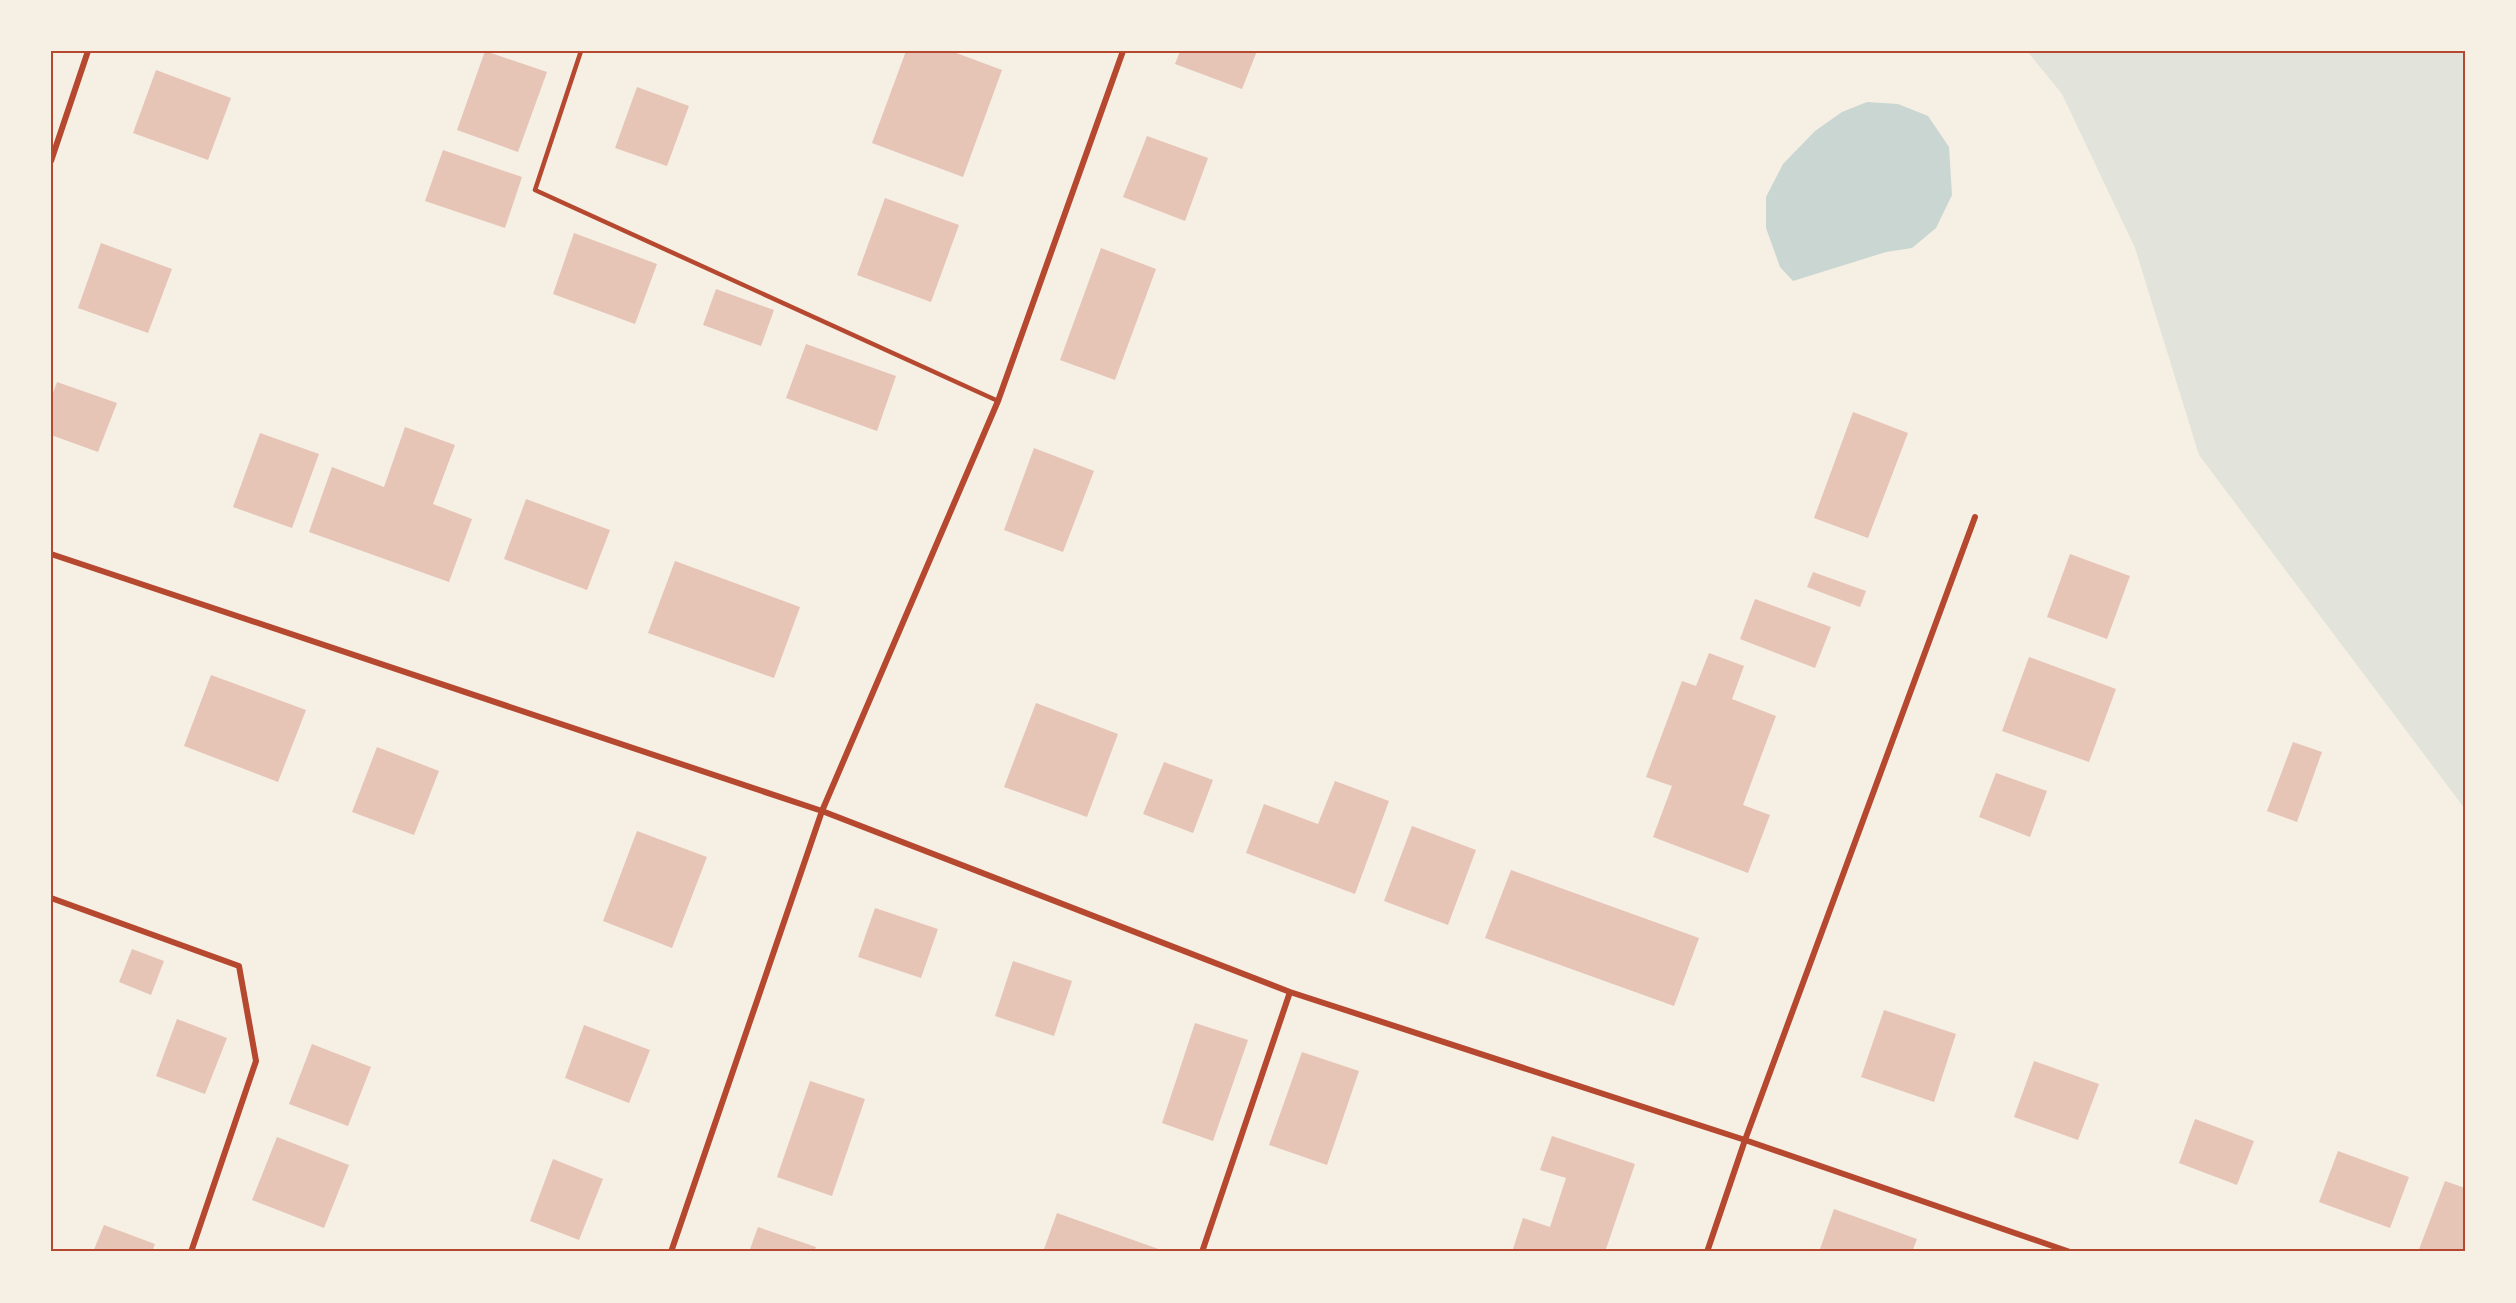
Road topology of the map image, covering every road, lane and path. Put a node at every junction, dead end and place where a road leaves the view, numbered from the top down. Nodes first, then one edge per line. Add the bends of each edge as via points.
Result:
1 (88, 51) edge
2 (581, 51) edge
3 (1123, 51) edge
4 (51, 161) edge
5 (998, 401) junction
6 (1975, 517) dead end
7 (51, 554) edge
8 (822, 811) junction
9 (51, 898) edge
10 (1290, 992) junction
11 (1745, 1140) junction
12 (191, 1252) edge
13 (670, 1252) edge
14 (1202, 1252) edge
15 (1707, 1252) edge
16 (2070, 1252) edge

1 - 4 street
2 - 5 lane via 535,190
3 - 5 street
5 - 8 street
6 - 11 street
7 - 8 street
8 - 10 street
8 - 13 street
9 - 12 street via 239,966 256,1061
10 - 11 street
10 - 14 street
11 - 15 street
11 - 16 street

